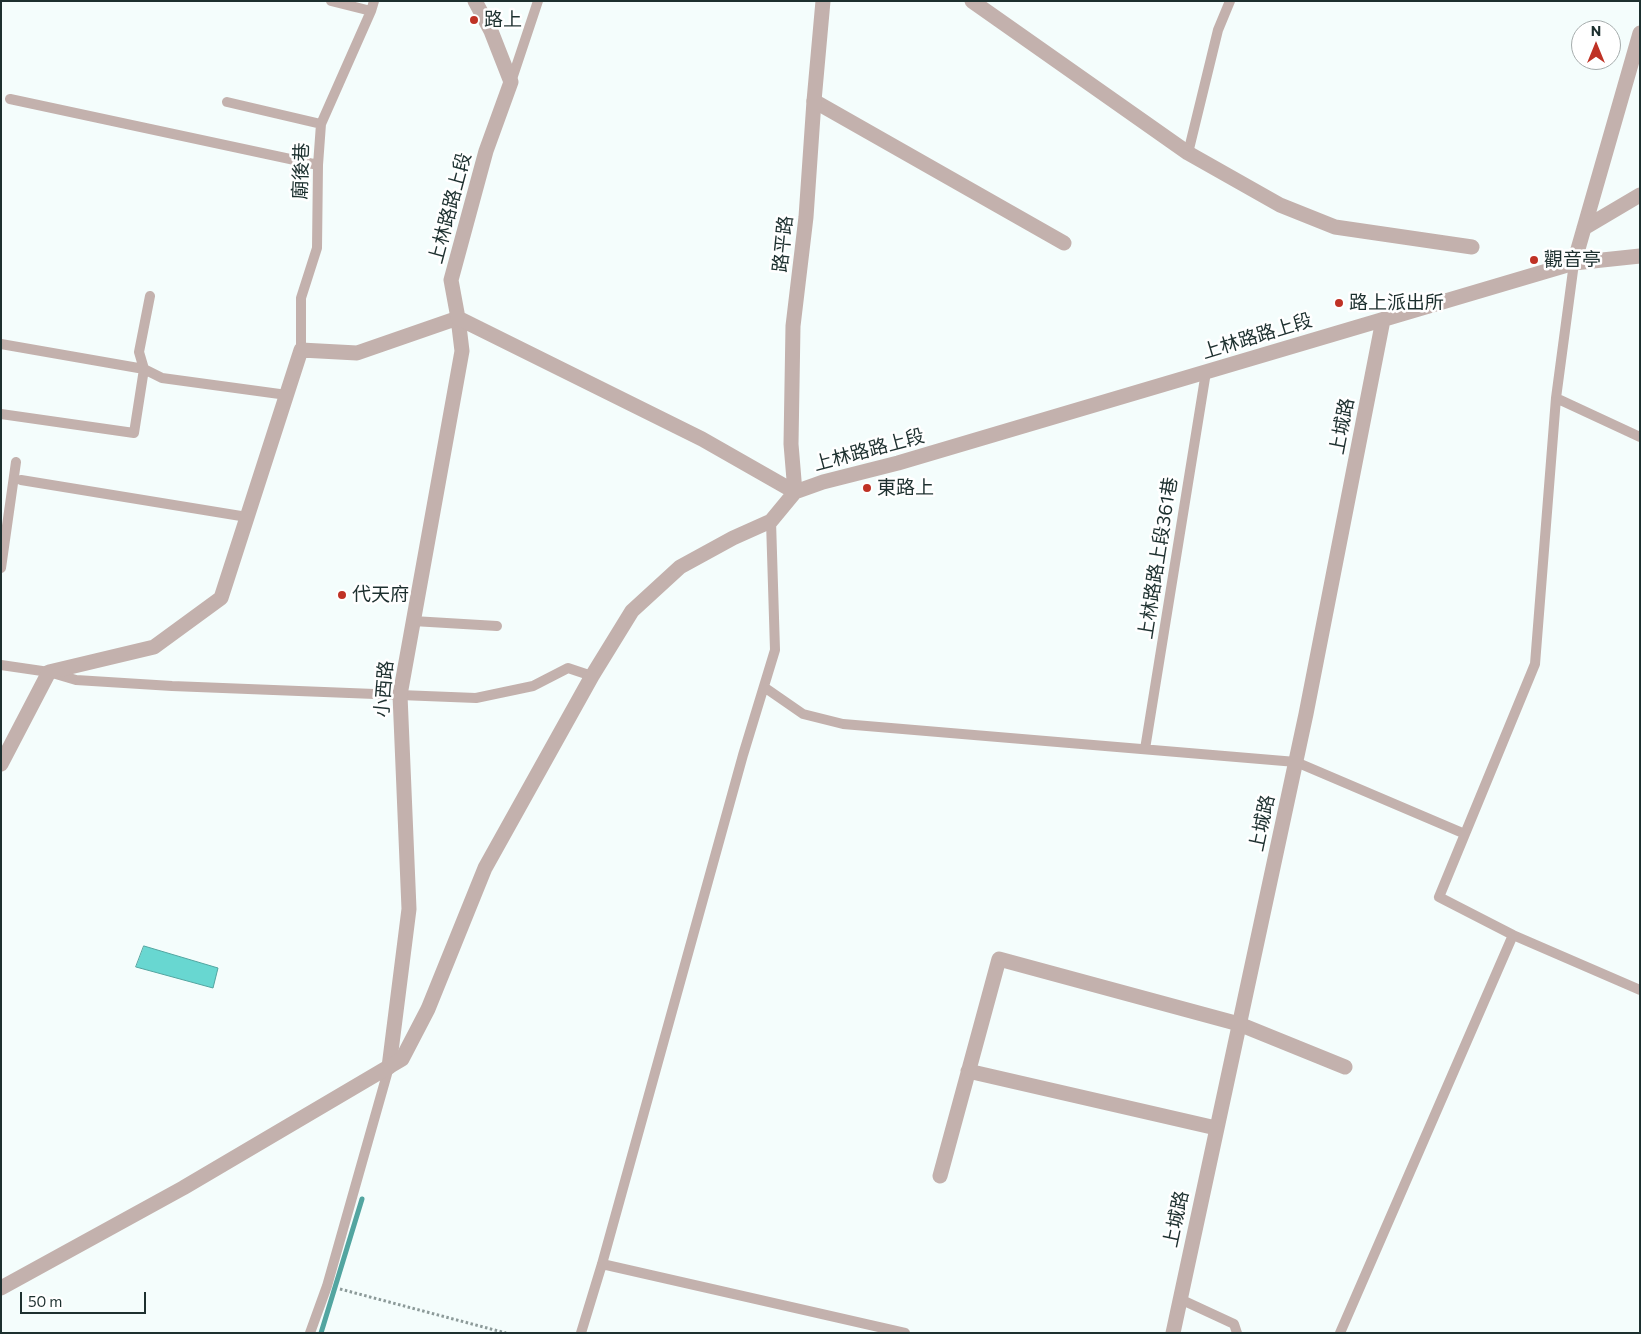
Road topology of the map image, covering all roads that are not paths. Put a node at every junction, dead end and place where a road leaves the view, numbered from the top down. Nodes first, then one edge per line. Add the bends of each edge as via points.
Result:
1 (331, 1) edge
2 (475, 1) edge
3 (538, 1) edge
4 (823, 1) edge
5 (972, 1) edge
6 (1230, 1) edge
7 (372, 6) edge
8 (1640, 33) edge
9 (511, 82) junction
10 (10, 99) dead end
11 (814, 101) junction
12 (227, 102) dead end
13 (321, 124) junction
14 (1188, 153) junction
15 (318, 165) junction
16 (1640, 196) edge
17 (1584, 228) junction
18 (1064, 243) dead end
19 (1472, 247) dead end
20 (1640, 256) edge
21 (1574, 263) junction
22 (150, 296) dead end
23 (458, 318) junction
24 (1383, 320) junction
25 (1, 344) edge
26 (301, 350) junction
27 (144, 369) junction
28 (1206, 372) junction
29 (287, 395) junction
30 (1556, 398) junction
31 (1, 414) edge
32 (1640, 437) edge
33 (16, 462) dead end
34 (21, 480) dead end
35 (795, 492) junction
36 (247, 517) junction
37 (771, 521) junction
38 (1, 568) edge
39 (413, 621) junction
40 (497, 626) dead end
41 (1, 665) edge
42 (49, 672) junction
43 (592, 676) junction
44 (764, 687) junction
45 (400, 695) junction
46 (1145, 749) junction
47 (1296, 762) junction
48 (1, 764) edge
49 (1465, 834) junction
50 (1513, 935) junction
51 (1640, 990) edge
52 (1239, 1024) junction
53 (389, 1067) junction
54 (1345, 1067) dead end
55 (968, 1072) junction
56 (1216, 1128) junction
57 (940, 1176) dead end
58 (602, 1264) junction
59 (1, 1288) edge
60 (1180, 1299) junction
61 (310, 1333) edge
62 (581, 1333) edge
63 (905, 1333) edge
64 (1173, 1333) edge
65 (1237, 1333) edge
66 (1340, 1333) edge

1 - 7 lane
2 - 9 street
3 - 9 lane
4 - 11 street, 路平路
5 - 14 street
6 - 14 lane via 1218,30
7 - 13 lane, 廟後巷
8 - 17 street
9 - 23 street, 上林路路上段 via 486,150 451,280
10 - 15 lane
11 - 18 street
11 - 35 street, 路平路 via 806,217 793,326 791,444
12 - 13 lane
13 - 15 lane, 廟後巷
14 - 19 street via 1280,206 1335,227
15 - 26 lane, 廟後巷 via 317,248 301,298
16 - 17 street
17 - 21 street
20 - 21 street, 上林路路上段
21 - 24 street, 上林路路上段
21 - 30 lane
22 - 27 lane via 139,352
23 - 26 street via 357,353
23 - 35 street, 上林路路上段 via 702,439
23 - 39 street, 小西路 via 462,352
24 - 28 street, 上林路路上段
24 - 47 street, 上城路
25 - 27 lane
26 - 29 street
27 - 29 lane via 162,378
27 - 31 lane via 134,433
28 - 35 street, 上林路路上段
28 - 46 lane, 上林路路上段361巷
29 - 36 street
30 - 32 lane
30 - 49 lane via 1535,664
33 - 38 lane
34 - 36 lane
35 - 37 street
36 - 42 street via 221,598 154,646
37 - 43 street via 680,567 632,612
37 - 44 lane via 776,650
39 - 40 lane
39 - 45 street, 小西路
41 - 42 lane
42 - 45 lane via 76,680
42 - 48 street
43 - 45 lane via 568,668 533,686 476,698
43 - 53 street via 485,868 415,1034 402,1059
44 - 46 lane via 803,714 843,724
44 - 58 lane
45 - 53 street, 小西路 via 409,909
46 - 47 lane
47 - 49 lane
47 - 52 street, 上城路
49 - 50 lane via 1439,897
50 - 51 lane
50 - 66 lane
52 - 54 street
52 - 55 street via 999,960
52 - 56 street, 上城路
53 - 59 street via 183,1188
53 - 61 lane via 327,1286
55 - 56 street
55 - 57 street
56 - 60 street, 上城路
58 - 62 lane
58 - 63 lane
60 - 64 street, 上城路
60 - 65 lane via 1234,1324

